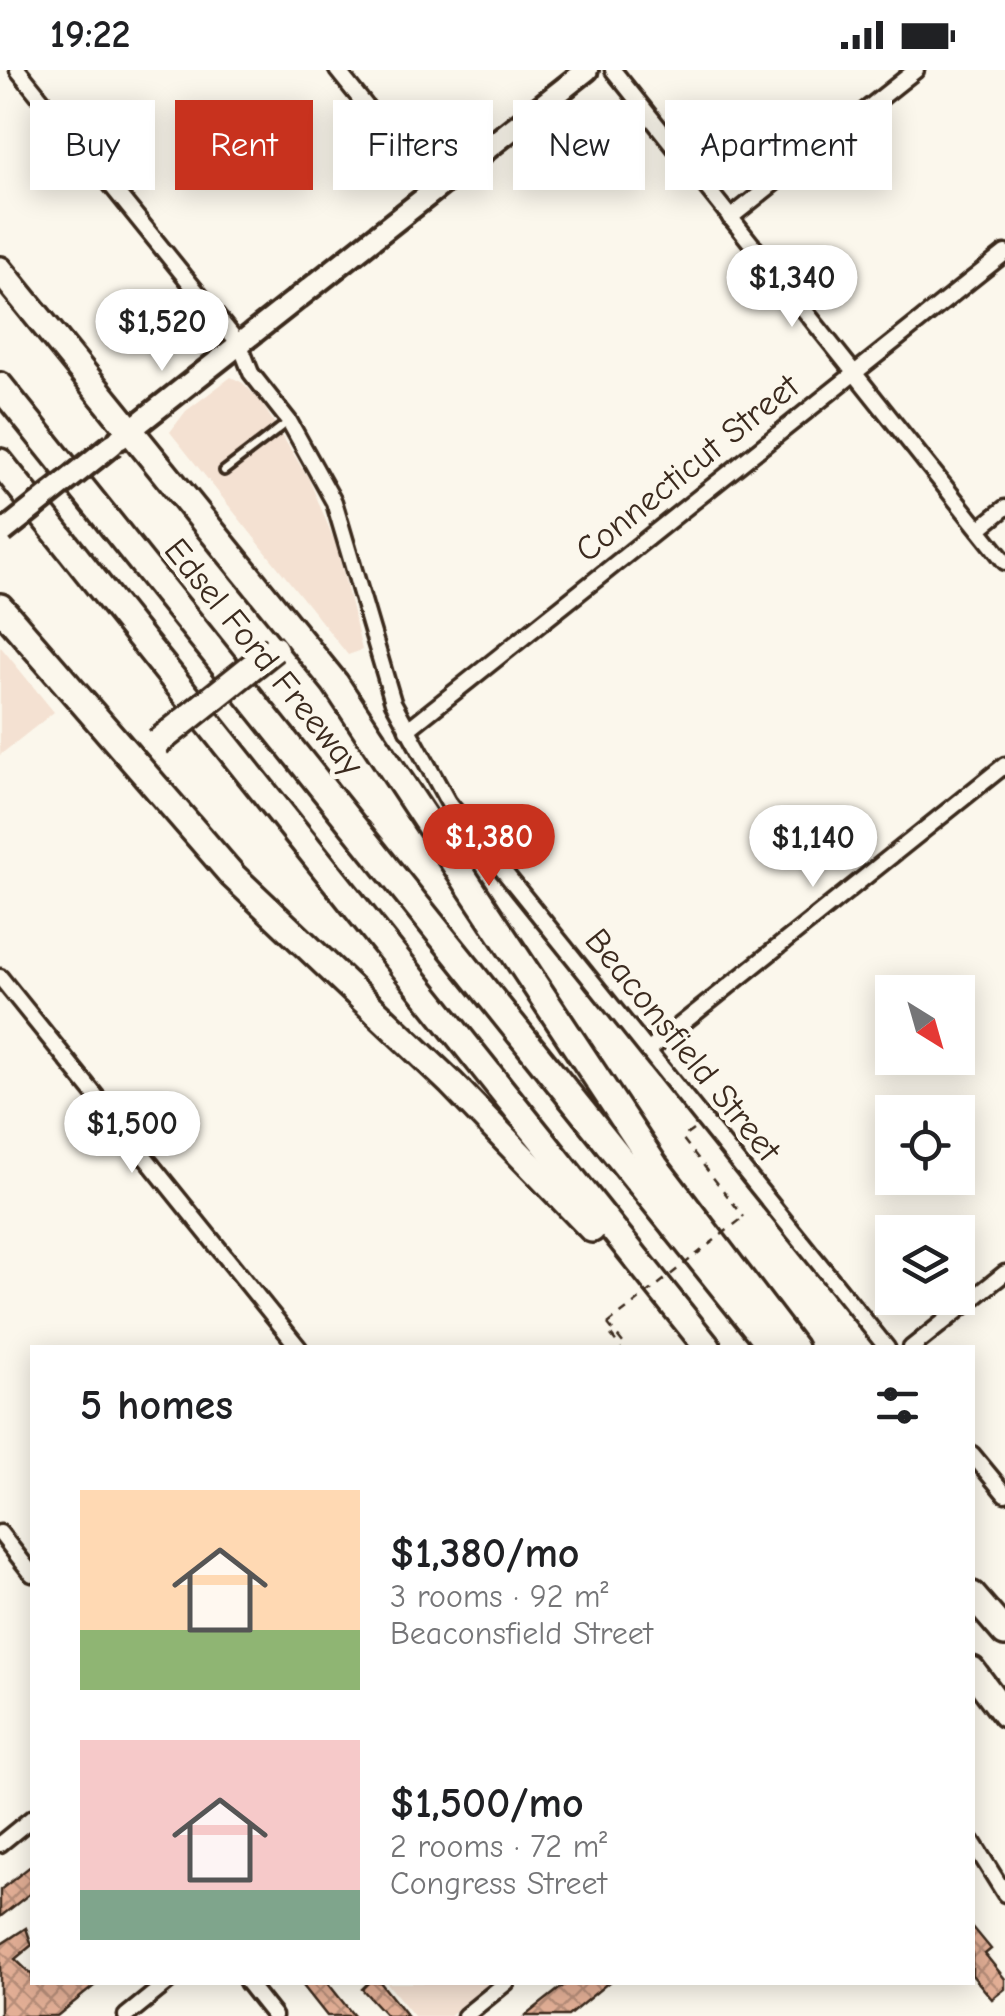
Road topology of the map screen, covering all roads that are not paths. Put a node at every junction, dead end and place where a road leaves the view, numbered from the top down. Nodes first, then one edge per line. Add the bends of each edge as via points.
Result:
1 (18, 70) edge
2 (338, 70) edge
3 (614, 70) edge
4 (916, 70) edge
5 (576, 73) edge
6 (362, 100) edge
7 (493, 141) edge
8 (434, 190) edge
9 (730, 218) junction
10 (1005, 254) edge
11 (0, 270) edge
12 (240, 346) junction
13 (854, 373) junction
14 (0, 386) edge
15 (289, 421) junction
16 (123, 437) junction
17 (0, 462) edge
18 (224, 470) dead end
19 (1005, 508) edge
20 (979, 529) junction
21 (2, 533) edge
22 (1005, 562) edge
23 (0, 607) edge
24 (284, 617) junction
25 (406, 730) junction
26 (120, 748) junction
27 (1005, 765) edge
28 (0, 977) edge
29 (649, 1050) junction
30 (1005, 1273) edge
31 (676, 1308) junction
32 (297, 1345) edge
33 (706, 1345) edge
34 (770, 1345) edge
35 (792, 1345) edge
36 (885, 1345) edge
37 (915, 1345) edge
38 (975, 1458) edge
39 (1005, 1494) edge
40 (0, 1534) edge
41 (30, 1572) edge
42 (975, 1598) edge
43 (1005, 1633) edge
44 (975, 1674) edge
45 (1005, 1714) edge
46 (30, 1820) edge
47 (0, 1844) edge
48 (975, 1846) edge
49 (1005, 1894) edge
50 (164, 1985) edge
51 (249, 1985) edge
52 (503, 1985) edge
53 (126, 2016) edge
54 (274, 2016) edge
55 (465, 2016) edge

1 - 12 street, Beaconsfield Street
2 - 6 street
3 - 9 street
4 - 9 street
5 - 7 main road
8 - 12 main road
9 - 13 street
10 - 13 street, Connecticut Street
11 - 16 highway
12 - 15 street, Beaconsfield Street via 251,373
12 - 16 main road
13 - 20 street
13 - 25 street, Connecticut Street
14 - 34 highway, Edsel Ford Freeway
15 - 18 lane
15 - 25 street, Beaconsfield Street via 334,502
16 - 21 main road, bridge
16 - 24 highway
17 - 31 highway
19 - 20 street
20 - 22 street
23 - 26 highway
24 - 26 highway, bridge via 274,649 158,742
24 - 35 highway via 376,739 655,1166
25 - 29 street, Beaconsfield Street via 448,802
26 - 31 highway via 264,908
27 - 29 street
28 - 32 street
29 - 36 street, Beaconsfield Street
30 - 37 street
31 - 33 highway
38 - 39 street
40 - 41 street
42 - 43 highway
44 - 45 highway
46 - 47 street
48 - 49 street
50 - 53 street
51 - 54 street
52 - 55 street

